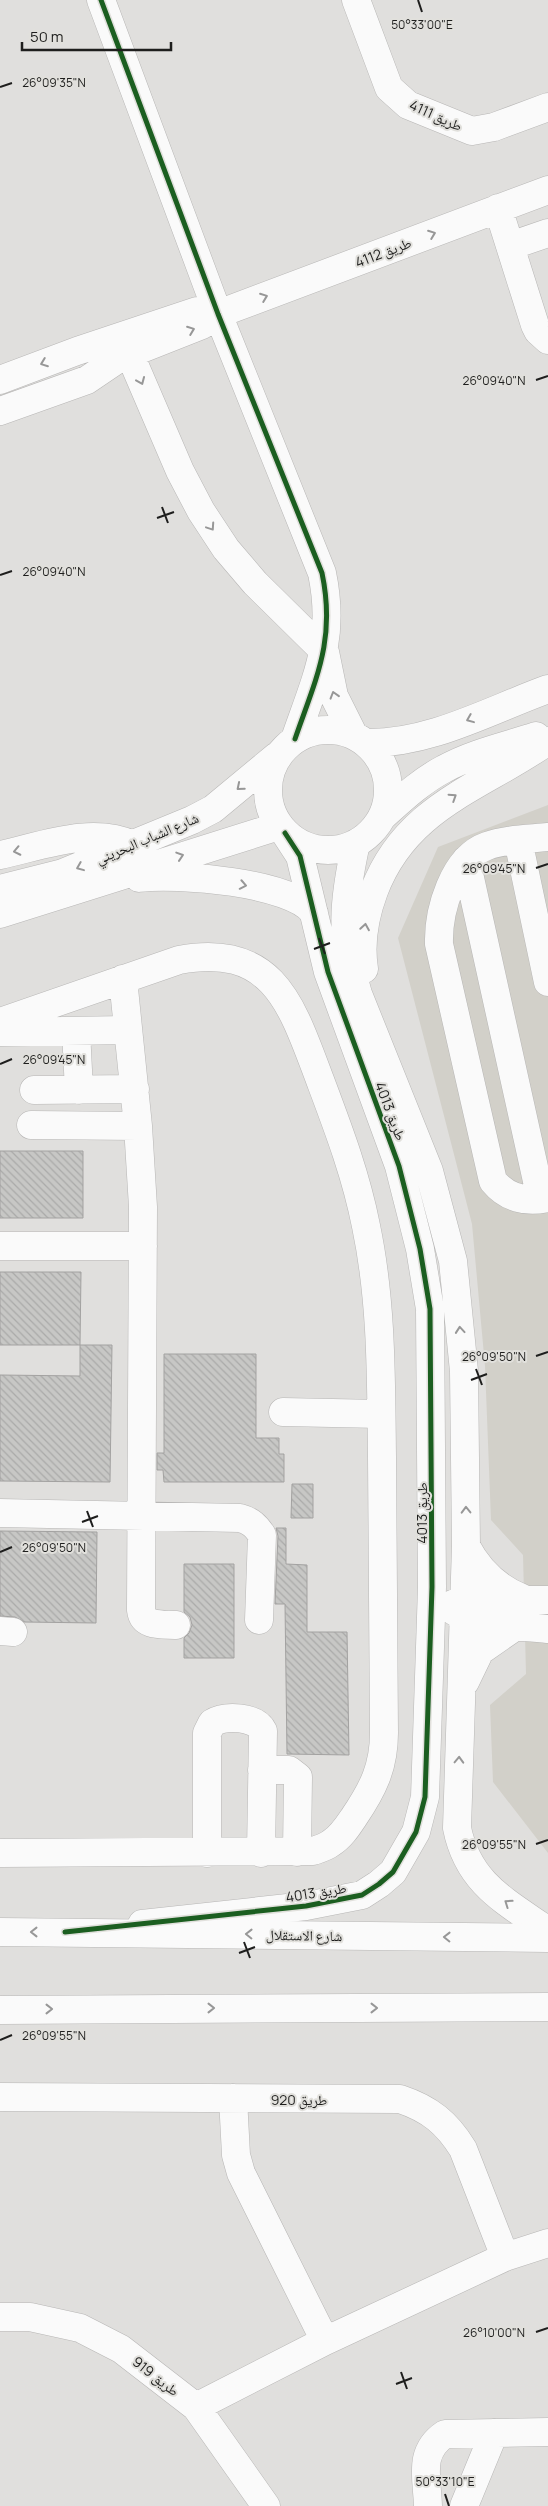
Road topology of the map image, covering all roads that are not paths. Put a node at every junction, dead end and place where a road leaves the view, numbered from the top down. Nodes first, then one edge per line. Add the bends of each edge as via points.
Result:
1 (101, 0) edge
2 (356, 0) edge
3 (546, 113) edge
4 (548, 190) edge
5 (498, 208) junction
6 (548, 233) edge
7 (510, 246) junction
8 (218, 314) junction
9 (548, 340) edge
10 (126, 345) junction
11 (77, 351) junction
12 (0, 380) edge
13 (87, 380) junction
14 (0, 411) edge
15 (325, 652) junction
16 (548, 670) edge
17 (548, 689) edge
18 (509, 703) junction
19 (548, 732) edge
20 (360, 739) junction
21 (548, 741) edge
22 (286, 748) junction
23 (382, 816) junction
24 (282, 830) junction
25 (548, 837) edge
26 (518, 840) junction
27 (356, 843) junction
28 (133, 845) junction
29 (0, 855) edge
30 (466, 860) junction
31 (90, 884) junction
32 (0, 889) edge
33 (314, 913) junction
34 (0, 914) edge
35 (123, 979) junction
36 (548, 982) edge
37 (0, 1022) edge
38 (373, 1028) junction
39 (128, 1030) junction
40 (76, 1031) junction
41 (0, 1032) edge
42 (135, 1089) junction
43 (34, 1090) dead end
44 (79, 1090) junction
45 (31, 1124) dead end
46 (138, 1126) junction
47 (545, 1199) edge
48 (0, 1246) edge
49 (143, 1246) junction
50 (283, 1412) dead end
51 (381, 1414) junction
52 (0, 1513) edge
53 (140, 1516) junction
54 (466, 1546) junction
55 (536, 1600) edge
56 (447, 1607) junction
57 (259, 1620) dead end
58 (176, 1625) dead end
59 (516, 1626) junction
60 (548, 1629) edge
61 (462, 1691) junction
62 (262, 1770) junction
63 (297, 1852) junction
64 (0, 1853) edge
65 (206, 1853) junction
66 (261, 1853) junction
67 (548, 1931) edge
68 (0, 1932) edge
69 (66, 1932) junction
70 (548, 1938) edge
71 (548, 2007) edge
72 (0, 2010) edge
73 (0, 2097) edge
74 (233, 2098) junction
75 (548, 2243) edge
76 (505, 2257) junction
77 (0, 2317) edge
78 (325, 2341) junction
79 (196, 2407) junction
80 (548, 2432) edge
81 (494, 2433) junction
82 (266, 2506) edge
83 (428, 2506) edge
84 (464, 2506) edge

1 - 8 street
2 - 3 street, طريق 4111 via 389,88 408,105 472,131
4 - 5 street, طريق 4112
5 - 7 street
8 -> 5 street, طريق 4112
6 - 7 street
7 - 9 street via 535,324
8 - 10 street, طريق 4112 via 202,325
8 - 15 street via 322,573 328,600
10 - 11 street
10 - 13 street
10 -> 15 street via 180,471 206,519 255,583
11 -> 12 street
11 - 13 street
13 - 14 street
20 -> 15 street via 334,696
15 - 22 street
16 - 18 street
17 - 18 street
18 -> 20 street via 415,739 389,744
19 - 23 street via 446,768 415,788
20 - 22 street via 339,730 323,729 308,732
20 - 23 street via 378,755 385,769 388,801
38 -> 21 street via 363,962 364,933 369,904 394,851 412,828 434,809
22 - 24 street via 270,773 267,791 270,810
22 -> 28 street, شارع الشباب البحريني via 213,809
23 - 27 street via 372,832
24 - 27 street via 312,848 342,848
31 -> 24 street, شارع الشباب البحريني
24 - 33 street, طريق 4013 via 300,856
25 - 26 street
26 - 30 street via 487,846
26 - 36 street
27 - 38 street, طريق 4013 via 344,902 344,933 351,972
28 -> 29 street via 117,838 99,836
28 -> 32 street, شارع الشباب البحريني via 63,874
30 - 47 street
30 - 47 street via 452,882 440,914 439,944 493,1181 511,1197
31 -> 33 street via 153,876 216,879 295,898 309,905
31 - 34 street, شارع الشباب البحريني
33 - 56 street, طريق 4013 via 328,972 399,1166 420,1249 430,1310
35 - 37 street
35 - 39 street
35 - 51 street via 178,960 204,955 228,958 259,972 287,1001 342,1137 366,1226 379,1316
54 -> 38 street, طريق 4013 via 464,1371 453,1261 429,1171
39 - 40 street
39 - 42 street
40 - 41 street
40 - 44 street
42 - 44 street
42 - 46 street
43 - 44 street
45 - 46 street
46 - 49 street
48 - 49 street
49 - 53 street
50 - 51 street
51 - 63 street via 384,1754 370,1793 346,1829 332,1843 314,1851
52 - 53 street
53 - 57 street via 240,1518 257,1527 263,1545
53 - 58 street via 142,1614 152,1624
54 - 55 street via 490,1579 511,1594
54 - 56 street, طريق 4013
55 - 56 street
56 - 59 street via 485,1623
56 - 61 street, طريق 4013
56 - 69 street, طريق 4013 via 426,1797 416,1832 393,1872 379,1884 362,1895 333,1903
59 - 60 street
59 - 61 street via 480,1651
67 -> 61 street, طريق 4013 via 483,1883 473,1871 460,1843 457,1828
62 - 63 street via 289,1770 298,1777
62 - 65 street via 263,1731 260,1725 250,1720 222,1719 212,1723 207,1733
62 - 66 street
63 - 66 street
64 - 65 street
65 - 66 street
69 -> 68 street, شارع الاستقلال
70 -> 69 street, شارع الاستقلال
72 -> 71 street
73 - 74 street, طريق 920
74 - 76 street, طريق 920 via 400,2099 433,2113 454,2133 463,2149
74 - 78 street via 236,2155 241,2173
75 - 76 street
76 - 78 street
77 - 79 street, طريق 919 via 30,2317 80,2328 121,2349
78 - 79 street
79 - 82 street, طريق 919
80 - 81 street
81 - 83 street via 445,2434 433,2442 426,2457
81 - 84 street

